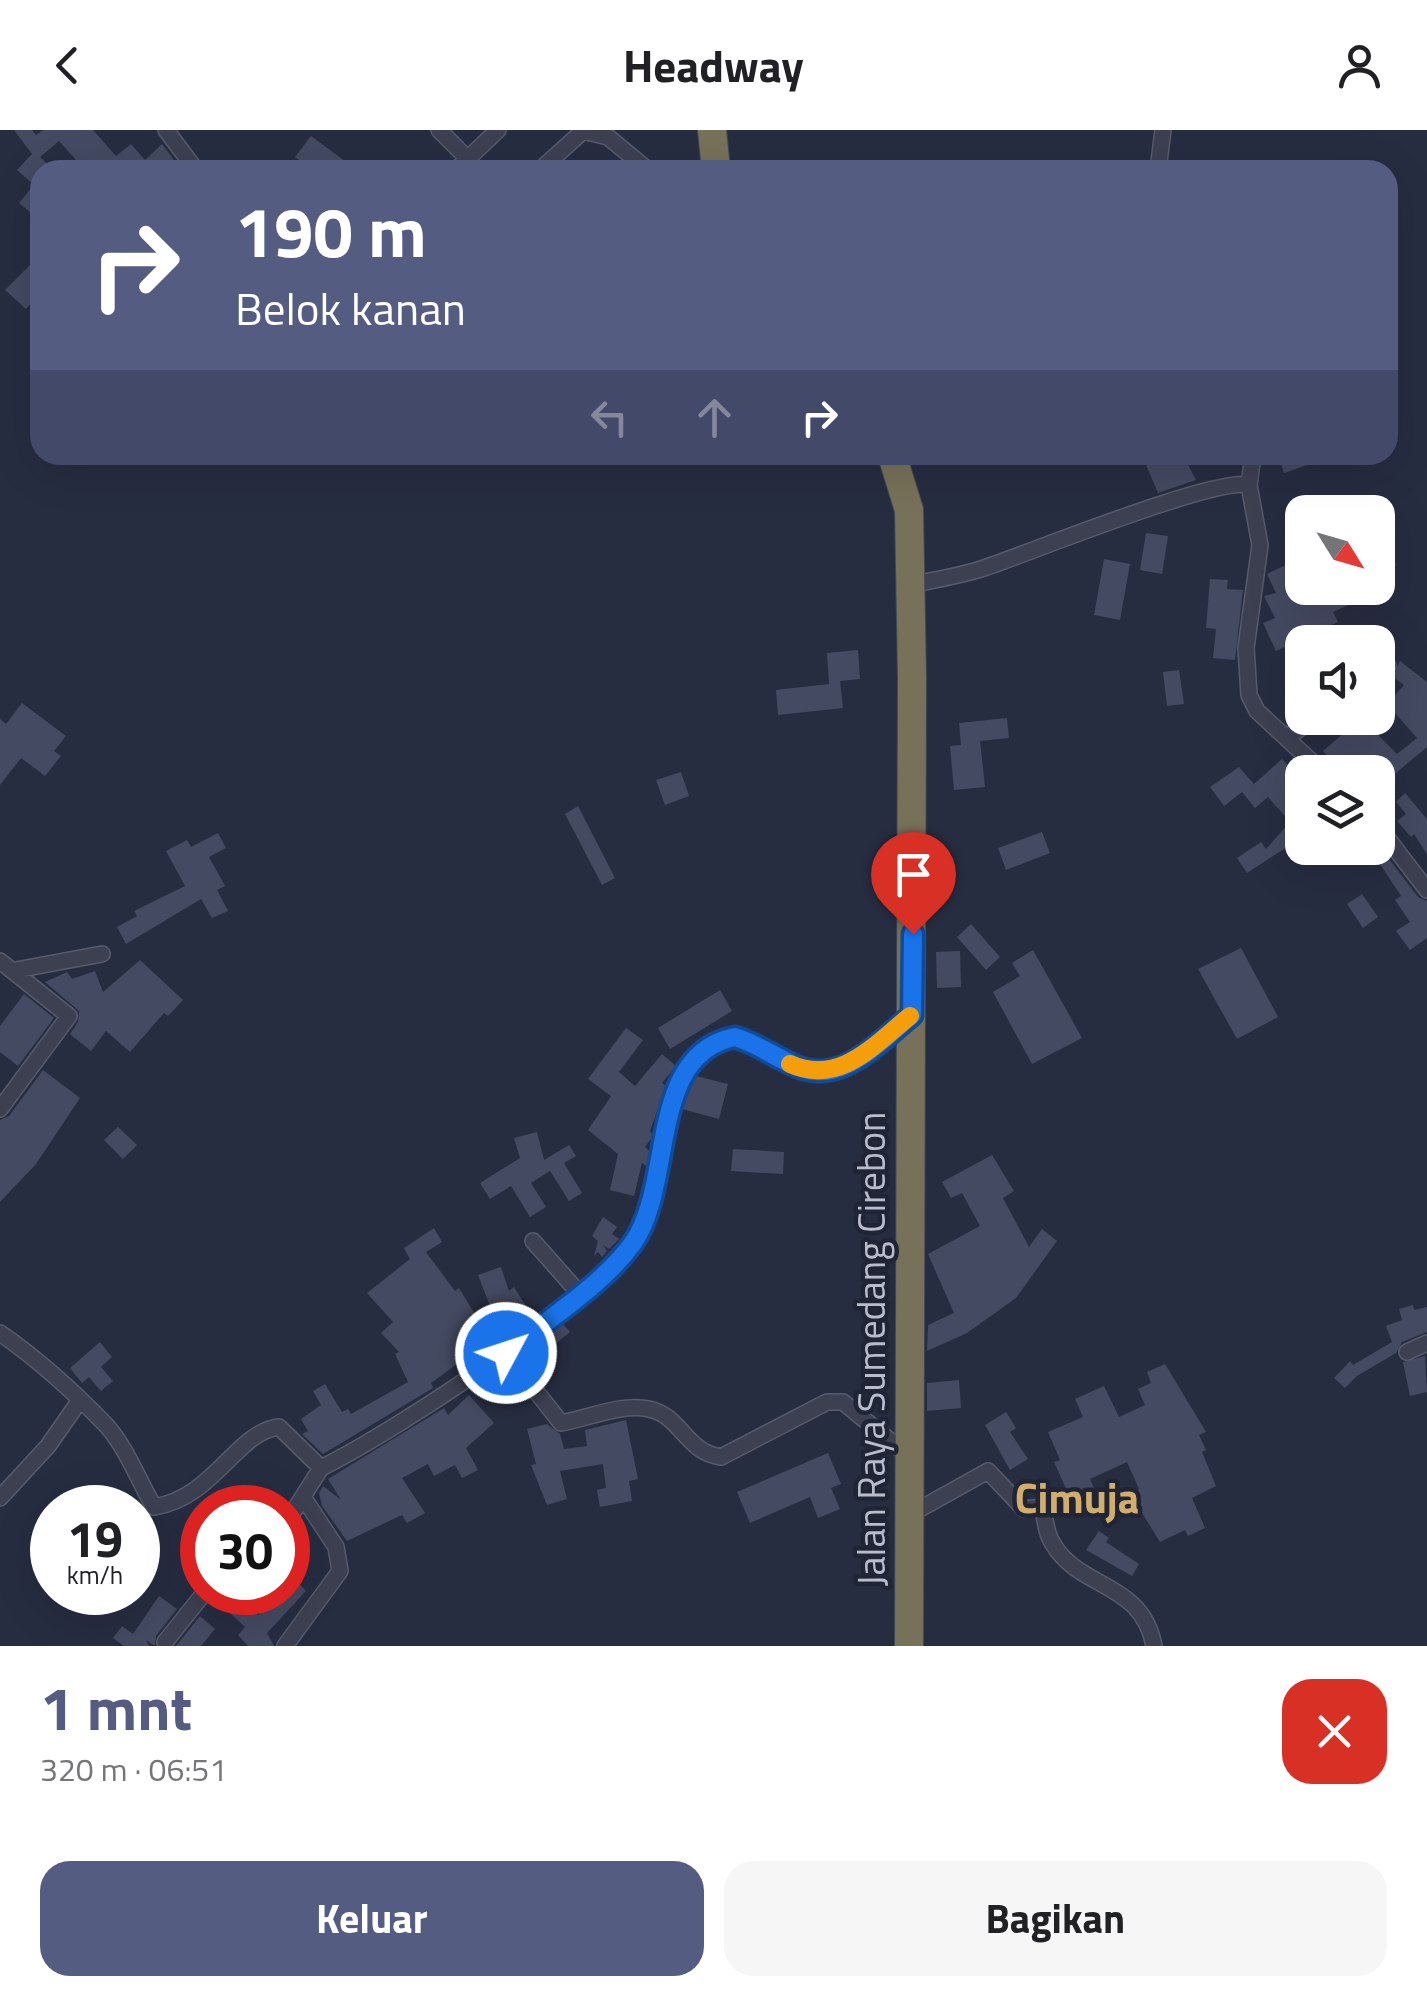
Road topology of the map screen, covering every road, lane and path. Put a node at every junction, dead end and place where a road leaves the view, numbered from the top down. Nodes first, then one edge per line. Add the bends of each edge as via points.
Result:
1 (166, 130) edge
2 (440, 130) edge
3 (498, 130) edge
4 (712, 130) edge
5 (1164, 130) edge
6 (582, 131) edge
7 (188, 160) edge
8 (462, 160) edge
9 (465, 160) edge
10 (551, 160) edge
11 (636, 160) edge
12 (715, 160) edge
13 (1160, 160) edge
14 (895, 465) edge
15 (1252, 465) edge
16 (1249, 485) junction
17 (909, 585) junction
18 (1290, 735) edge
19 (1286, 738) junction
20 (1304, 755) edge
21 (1395, 848) edge
22 (1427, 890) edge
23 (102, 954) dead end
24 (0, 961) edge
25 (16, 970) junction
26 (912, 1015) junction
27 (0, 1109) edge
28 (533, 1241) dead end
29 (578, 1293) junction
30 (0, 1333) edge
31 (1427, 1343) edge
32 (1407, 1352) dead end
33 (506, 1353) junction
34 (78, 1402) junction
35 (906, 1454) junction
36 (321, 1468) junction
37 (310, 1486) edge
38 (0, 1498) edge
39 (310, 1508) edge
40 (906, 1516) junction
41 (310, 1612) edge
42 (187, 1615) edge
43 (308, 1615) edge
44 (165, 1642) dead end
45 (285, 1646) edge
46 (909, 1646) edge
47 (1154, 1646) edge

1 - 7 street
2 - 8 street
3 - 9 street
4 - 12 highway
5 - 13 street
6 - 10 street
6 - 11 street via 608,137
14 - 17 highway, Jalan Raya Sumedang Cirebon via 909,510
15 - 16 street
16 - 17 street via 1214,490 980,570
16 - 19 street via 1260,545 1246,648 1248,695
17 - 26 highway, Jalan Raya Sumedang Cirebon
18 - 19 street
19 - 20 street
21 - 22 street
23 - 25 street
24 - 25 street
25 - 27 street via 69,1016
26 - 29 street via 831,1072 803,1069 735,1037 706,1047 682,1073 672,1098 648,1215 632,1245
26 - 35 highway, Jalan Raya Sumedang Cirebon
28 - 29 street
29 - 33 street
30 - 34 street via 51,1368
31 - 32 street
33 - 35 street via 562,1423 652,1410 692,1447 721,1457 827,1402 843,1402
33 - 36 street
34 - 36 street via 108,1427 154,1506 210,1482 265,1429 279,1428
34 - 38 street
35 - 40 highway, Jalan Raya Sumedang Cirebon
36 - 37 street
39 - 41 street via 336,1547 340,1571
40 - 46 highway, Jalan Raya Sumedang Cirebon
40 - 47 street via 988,1471 1024,1509 1043,1506 1056,1549 1133,1603 1147,1620
42 - 44 street
43 - 45 street

